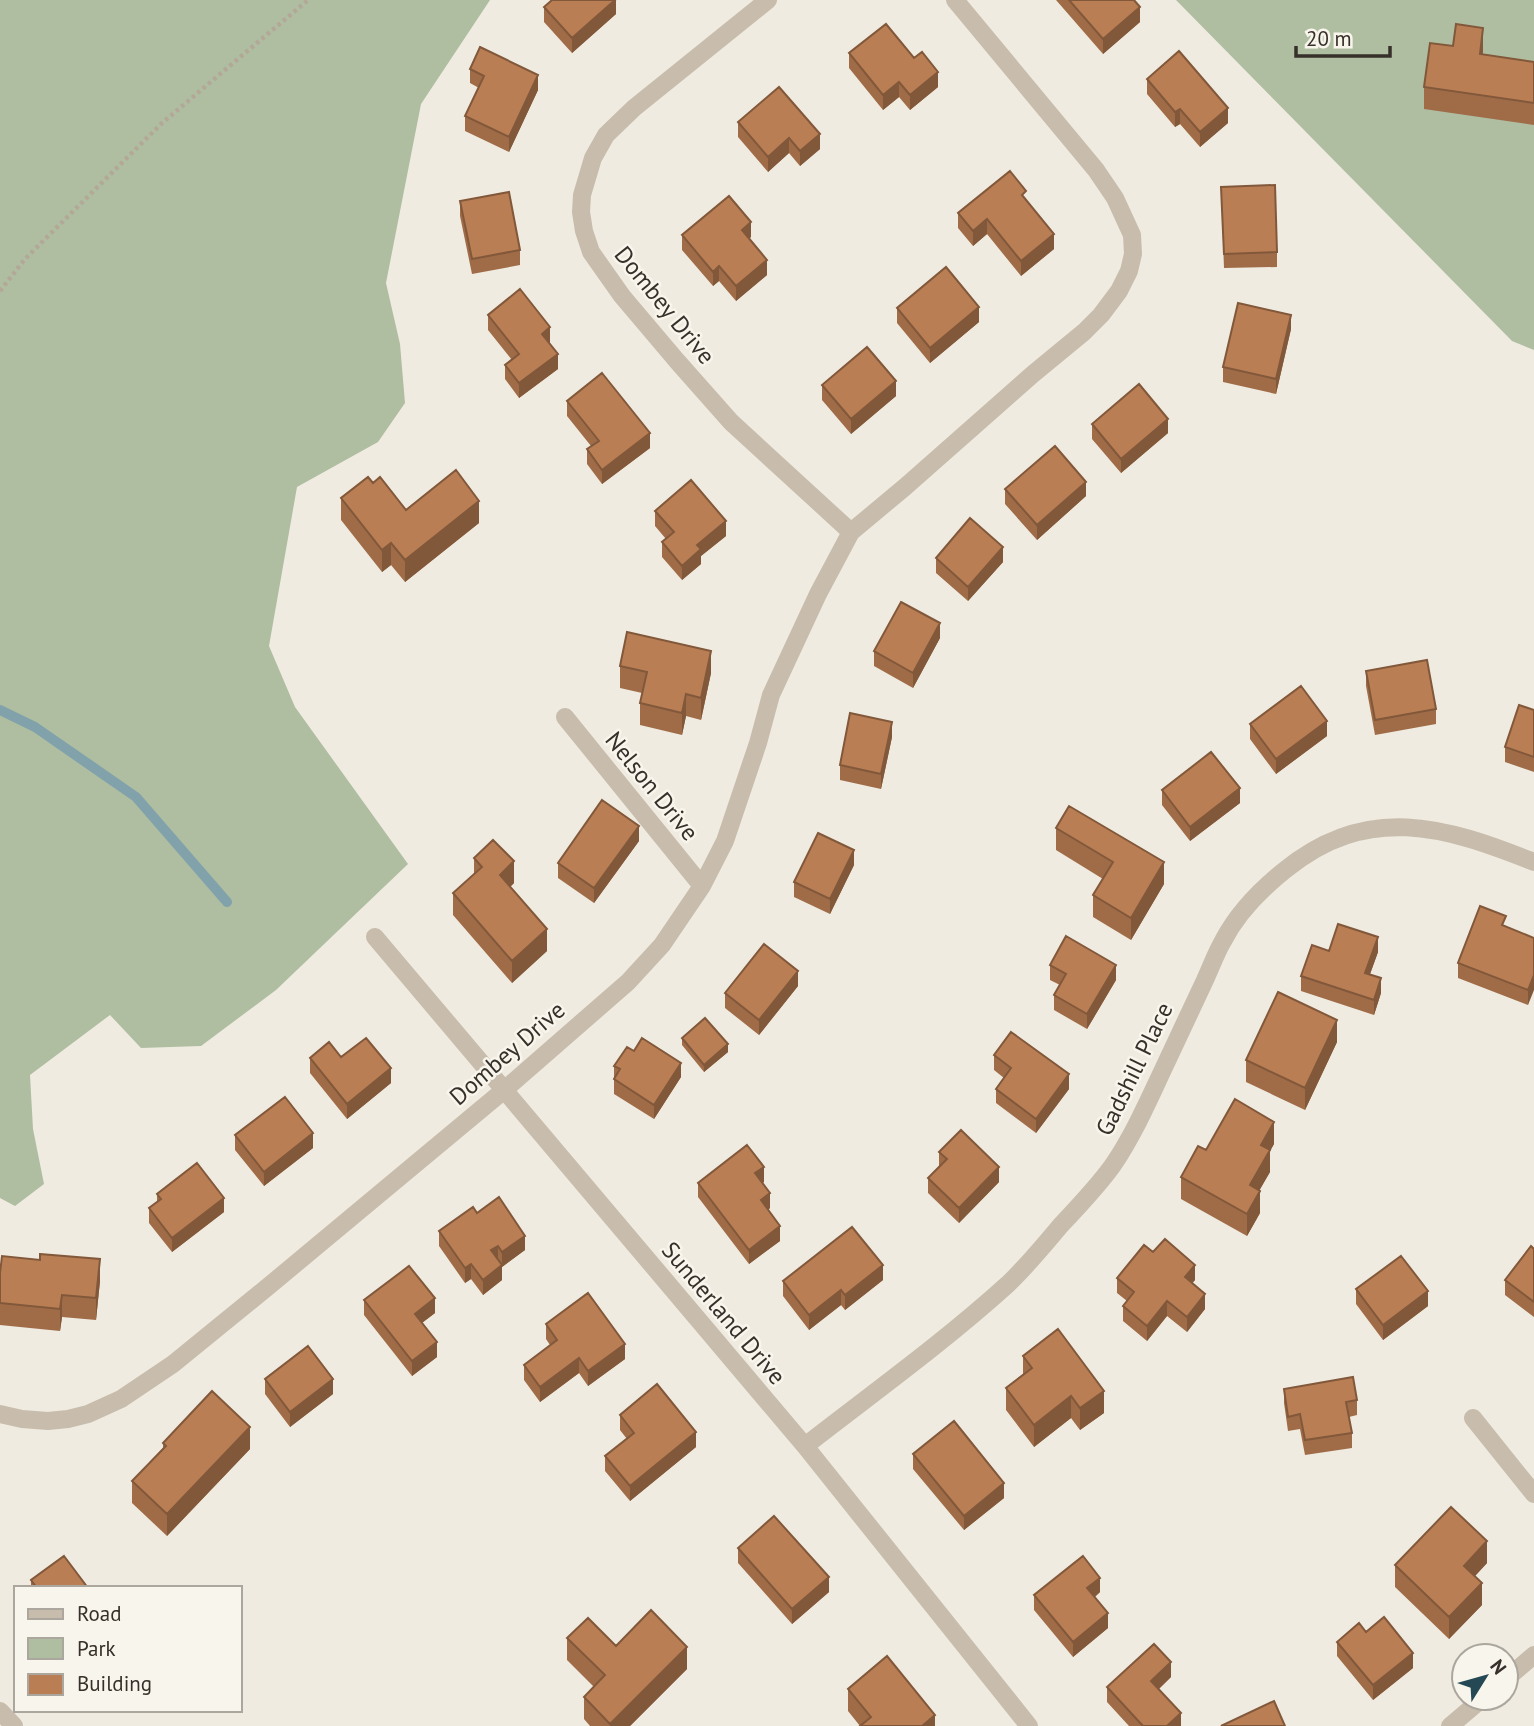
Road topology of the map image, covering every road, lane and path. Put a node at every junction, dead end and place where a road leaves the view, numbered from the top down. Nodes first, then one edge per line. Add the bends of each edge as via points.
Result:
1 (308, 0) edge
2 (768, 0) edge
3 (955, 0) edge
4 (0, 291) edge
5 (851, 532) junction
6 (565, 716) dead end
7 (1534, 862) edge
8 (702, 886) junction
9 (375, 937) dead end
10 (503, 1091) junction
11 (0, 1413) edge
12 (1473, 1419) dead end
13 (804, 1446) junction
14 (1534, 1494) edge
15 (1534, 1655) edge
16 (1520, 1667) edge
17 (0, 1711) edge
18 (1466, 1712) edge
19 (14, 1726) edge
20 (1029, 1726) edge
21 (1450, 1726) edge

1 - 4 path via 162,123 25,259
2 - 5 street, Dombey Drive via 606,135 593,158 581,212 591,252 622,296 731,422
3 - 5 street, Dombey Drive via 1109,188 1132,235 1133,254 1119,291 1084,332
5 - 8 street, Dombey Drive via 771,695 725,841
6 - 8 street, Nelson Drive
7 - 13 street, Gadshill Place via 1454,834 1387,826 1341,836 1265,886 1223,941 1113,1165 1009,1283
8 - 10 street, Dombey Drive via 662,945 628,982
9 - 10 street, Sunderland Drive
10 - 11 street, Dombey Drive via 281,1277 173,1364 121,1399 68,1419 22,1419
10 - 13 street, Sunderland Drive
12 - 14 street
13 - 20 street, Sunderland Drive
15 - 16 street
17 - 19 street
18 - 21 street

